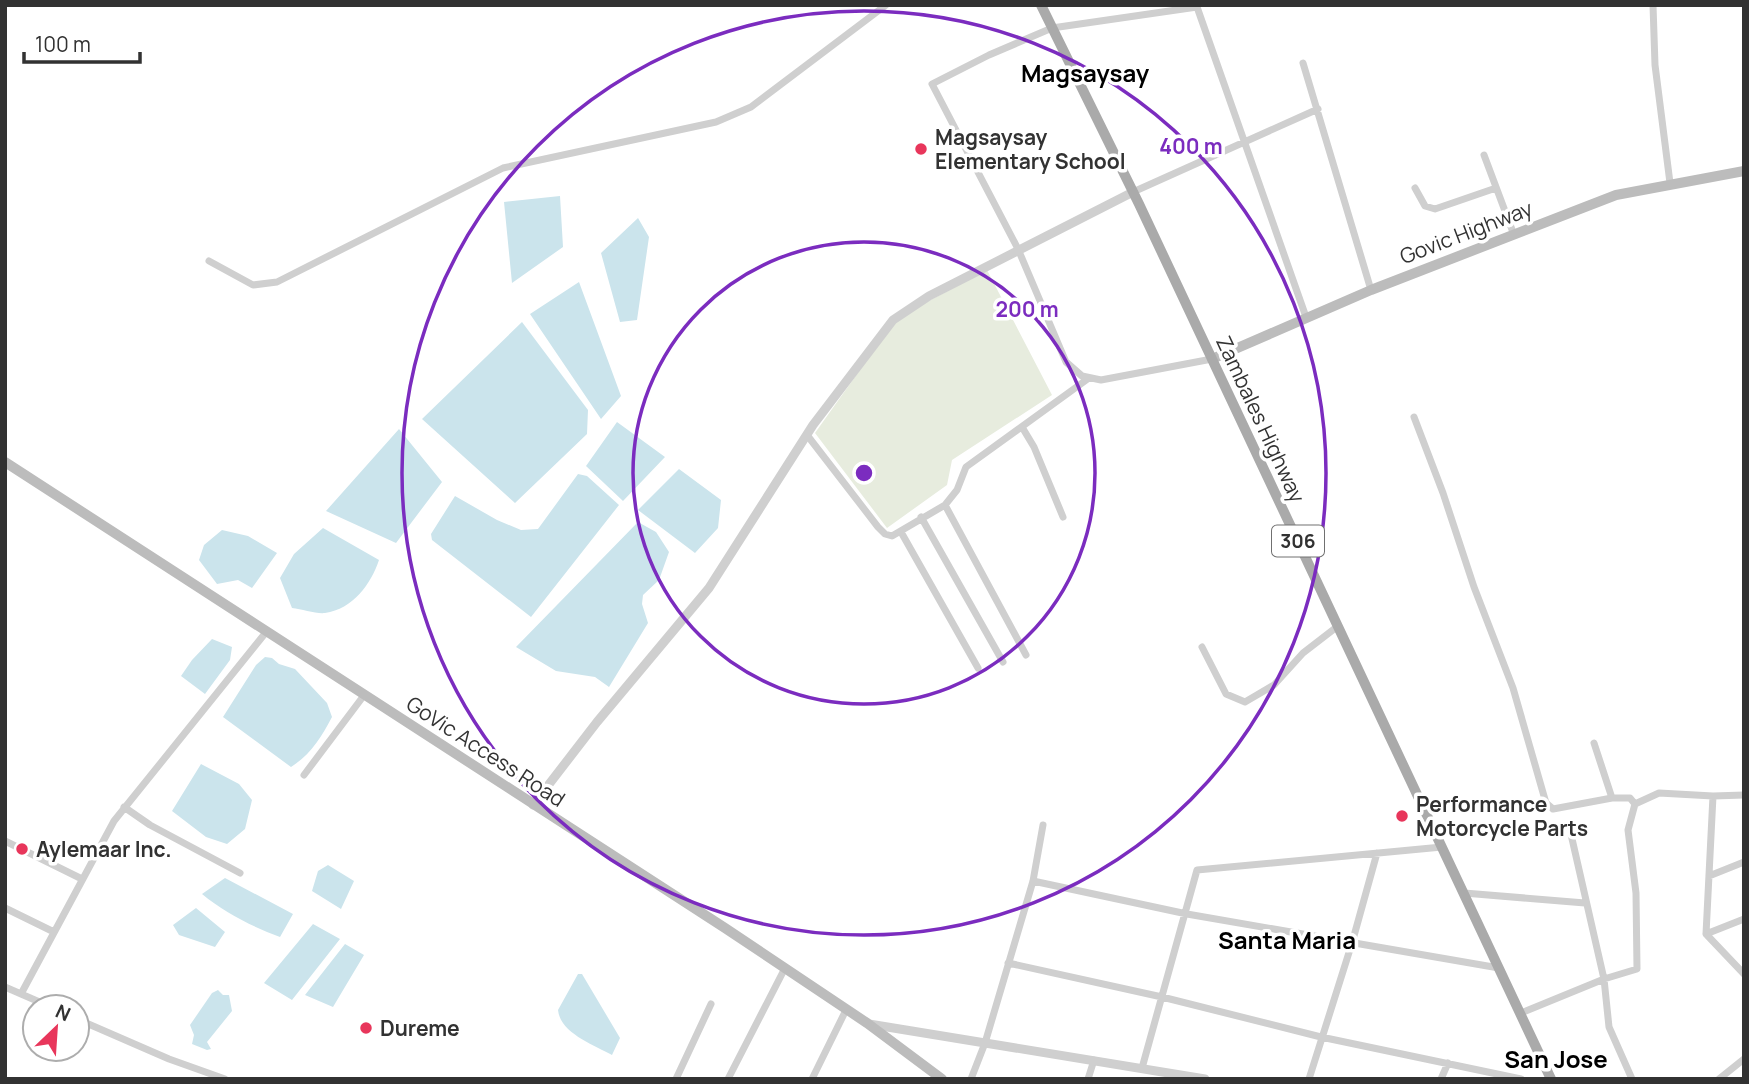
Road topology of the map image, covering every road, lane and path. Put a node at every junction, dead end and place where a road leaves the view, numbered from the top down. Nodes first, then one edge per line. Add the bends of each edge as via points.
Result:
1 (886, 5) edge
2 (1041, 5) edge
3 (1653, 5) edge
4 (1052, 28) junction
5 (1303, 63) dead end
6 (1318, 109) junction
7 (1245, 142) junction
8 (1484, 155) dead end
9 (1744, 171) edge
10 (1670, 183) junction
11 (1415, 188) dead end
12 (1496, 188) junction
13 (1133, 192) junction
14 (1514, 234) junction
15 (1018, 249) junction
16 (209, 261) dead end
17 (1371, 289) junction
18 (1306, 317) junction
19 (1212, 359) junction
20 (1089, 378) junction
21 (1414, 417) dead end
22 (1021, 426) junction
23 (807, 435) junction
24 (5, 462) edge
25 (945, 505) junction
26 (921, 517) junction
27 (1063, 517) dead end
28 (901, 532) junction
29 (1338, 626) junction
30 (267, 631) junction
31 (1202, 647) dead end
32 (1027, 655) dead end
33 (1003, 662) dead end
34 (978, 668) dead end
35 (365, 694) junction
36 (1594, 743) dead end
37 (304, 775) dead end
38 (1744, 794) edge
39 (1713, 796) junction
40 (1612, 798) junction
41 (1635, 804) junction
42 (533, 805) junction
43 (124, 807) junction
44 (1043, 825) dead end
45 (1570, 830) dead end
46 (5, 841) edge
47 (1442, 847) junction
48 (1377, 853) junction
49 (1744, 862) edge
50 (240, 873) dead end
51 (1709, 876) junction
52 (82, 879) junction
53 (1033, 881) junction
54 (1464, 893) junction
55 (1585, 903) junction
56 (5, 908) edge
57 (1187, 914) junction
58 (1744, 919) edge
59 (54, 932) junction
60 (1706, 934) junction
61 (1352, 943) junction
62 (1008, 963) junction
63 (785, 968) junction
64 (1499, 968) junction
65 (1744, 974) edge
66 (1604, 979) junction
67 (5, 987) edge
68 (22, 993) edge
69 (21, 994) edge
70 (1162, 997) junction
71 (711, 1004) dead end
72 (846, 1010) junction
73 (1521, 1013) junction
74 (867, 1023) junction
75 (91, 1025) edge
76 (1321, 1037) junction
77 (985, 1043) junction
78 (1744, 1059) edge
79 (1094, 1060) junction
80 (1448, 1063) junction
81 (1142, 1068) junction
82 (202, 1071) junction
83 (198, 1079) edge
84 (225, 1079) edge
85 (676, 1079) edge
86 (728, 1079) edge
87 (812, 1079) edge
88 (942, 1079) edge
89 (971, 1079) edge
90 (1087, 1079) edge
91 (1205, 1079) edge
92 (1309, 1079) edge
93 (1441, 1079) edge
94 (1521, 1079) edge
95 (1551, 1079) edge
96 (1632, 1079) edge
97 (1719, 1079) edge

1 - 16 street via 751,107 716,122 503,168 277,282 253,285
2 - 4 main road, Zambales Highway / 306
3 - 10 street via 1655,65
4 - 7 street via 1197,6
4 - 13 main road, Zambales Highway / 306
4 - 15 street via 932,84
5 - 6 street
6 - 7 street
6 - 17 street
7 - 13 street
7 - 18 street
8 - 12 street
9 - 10 main road, Govic Highway
10 - 14 main road, Govic Highway via 1616,195
11 - 12 street via 1425,206 1435,209
12 - 14 street
13 - 15 street
13 - 19 main road, Zambales Highway / 306
14 - 17 main road, Govic Highway
15 - 20 street via 1066,362
15 - 23 street via 893,320
17 - 18 main road, Govic Highway
18 - 19 main road, Govic Highway
19 - 20 street via 1101,380
19 - 29 main road, Zambales Highway / 306
20 - 22 street
21 - 40 street via 1513,688 1546,803 1553,809
22 - 25 street via 966,467
22 - 27 street
23 - 28 street via 885,534
23 - 42 street via 709,588
24 - 30 main road, GoVic Access Road
25 - 26 street
25 - 32 street
26 - 28 street
26 - 33 street
28 - 34 street
29 - 31 street via 1303,653 1274,685 1245,702 1226,694
29 - 47 main road, Zambales Highway / 306
30 - 35 main road, GoVic Access Road
30 - 43 street
35 - 37 street
35 - 42 main road, GoVic Access Road
36 - 40 street
38 - 39 street
39 - 41 street via 1659,793
39 - 51 street
40 - 41 street via 1630,798
41 - 66 street via 1628,830 1636,893 1637,969
42 - 63 main road, GoVic Access Road
43 - 50 street
43 - 52 street
44 - 53 street
45 - 55 street
46 - 52 street
47 - 48 street
47 - 54 main road, Zambales Highway / 306
48 - 57 street via 1197,870
48 - 61 street
49 - 51 street
51 - 60 street
52 - 59 street
53 - 57 street
53 - 62 street
54 - 55 street
54 - 64 main road, Zambales Highway / 306
55 - 66 street
56 - 59 street
57 - 61 street
57 - 70 street
58 - 60 street
59 - 68 street
60 - 65 street
61 - 64 street
61 - 76 street
62 - 70 street
62 - 77 street
63 - 72 main road, GoVic Access Road
63 - 86 street
64 - 73 main road, Zambales Highway / 306
66 - 73 street
66 - 96 street via 1609,1027
67 - 69 street
70 - 76 street
70 - 81 street
71 - 85 street
72 - 74 main road, GoVic Access Road
72 - 87 street
73 - 95 main road, Zambales Highway / 306
74 - 77 street
74 - 88 main road, GoVic Access Road
75 - 82 street
76 - 80 street
76 - 92 street
77 - 79 street
77 - 89 street
78 - 97 street
79 - 81 street
79 - 90 street
80 - 93 street
80 - 94 street
81 - 91 street
82 - 83 street
82 - 84 street

